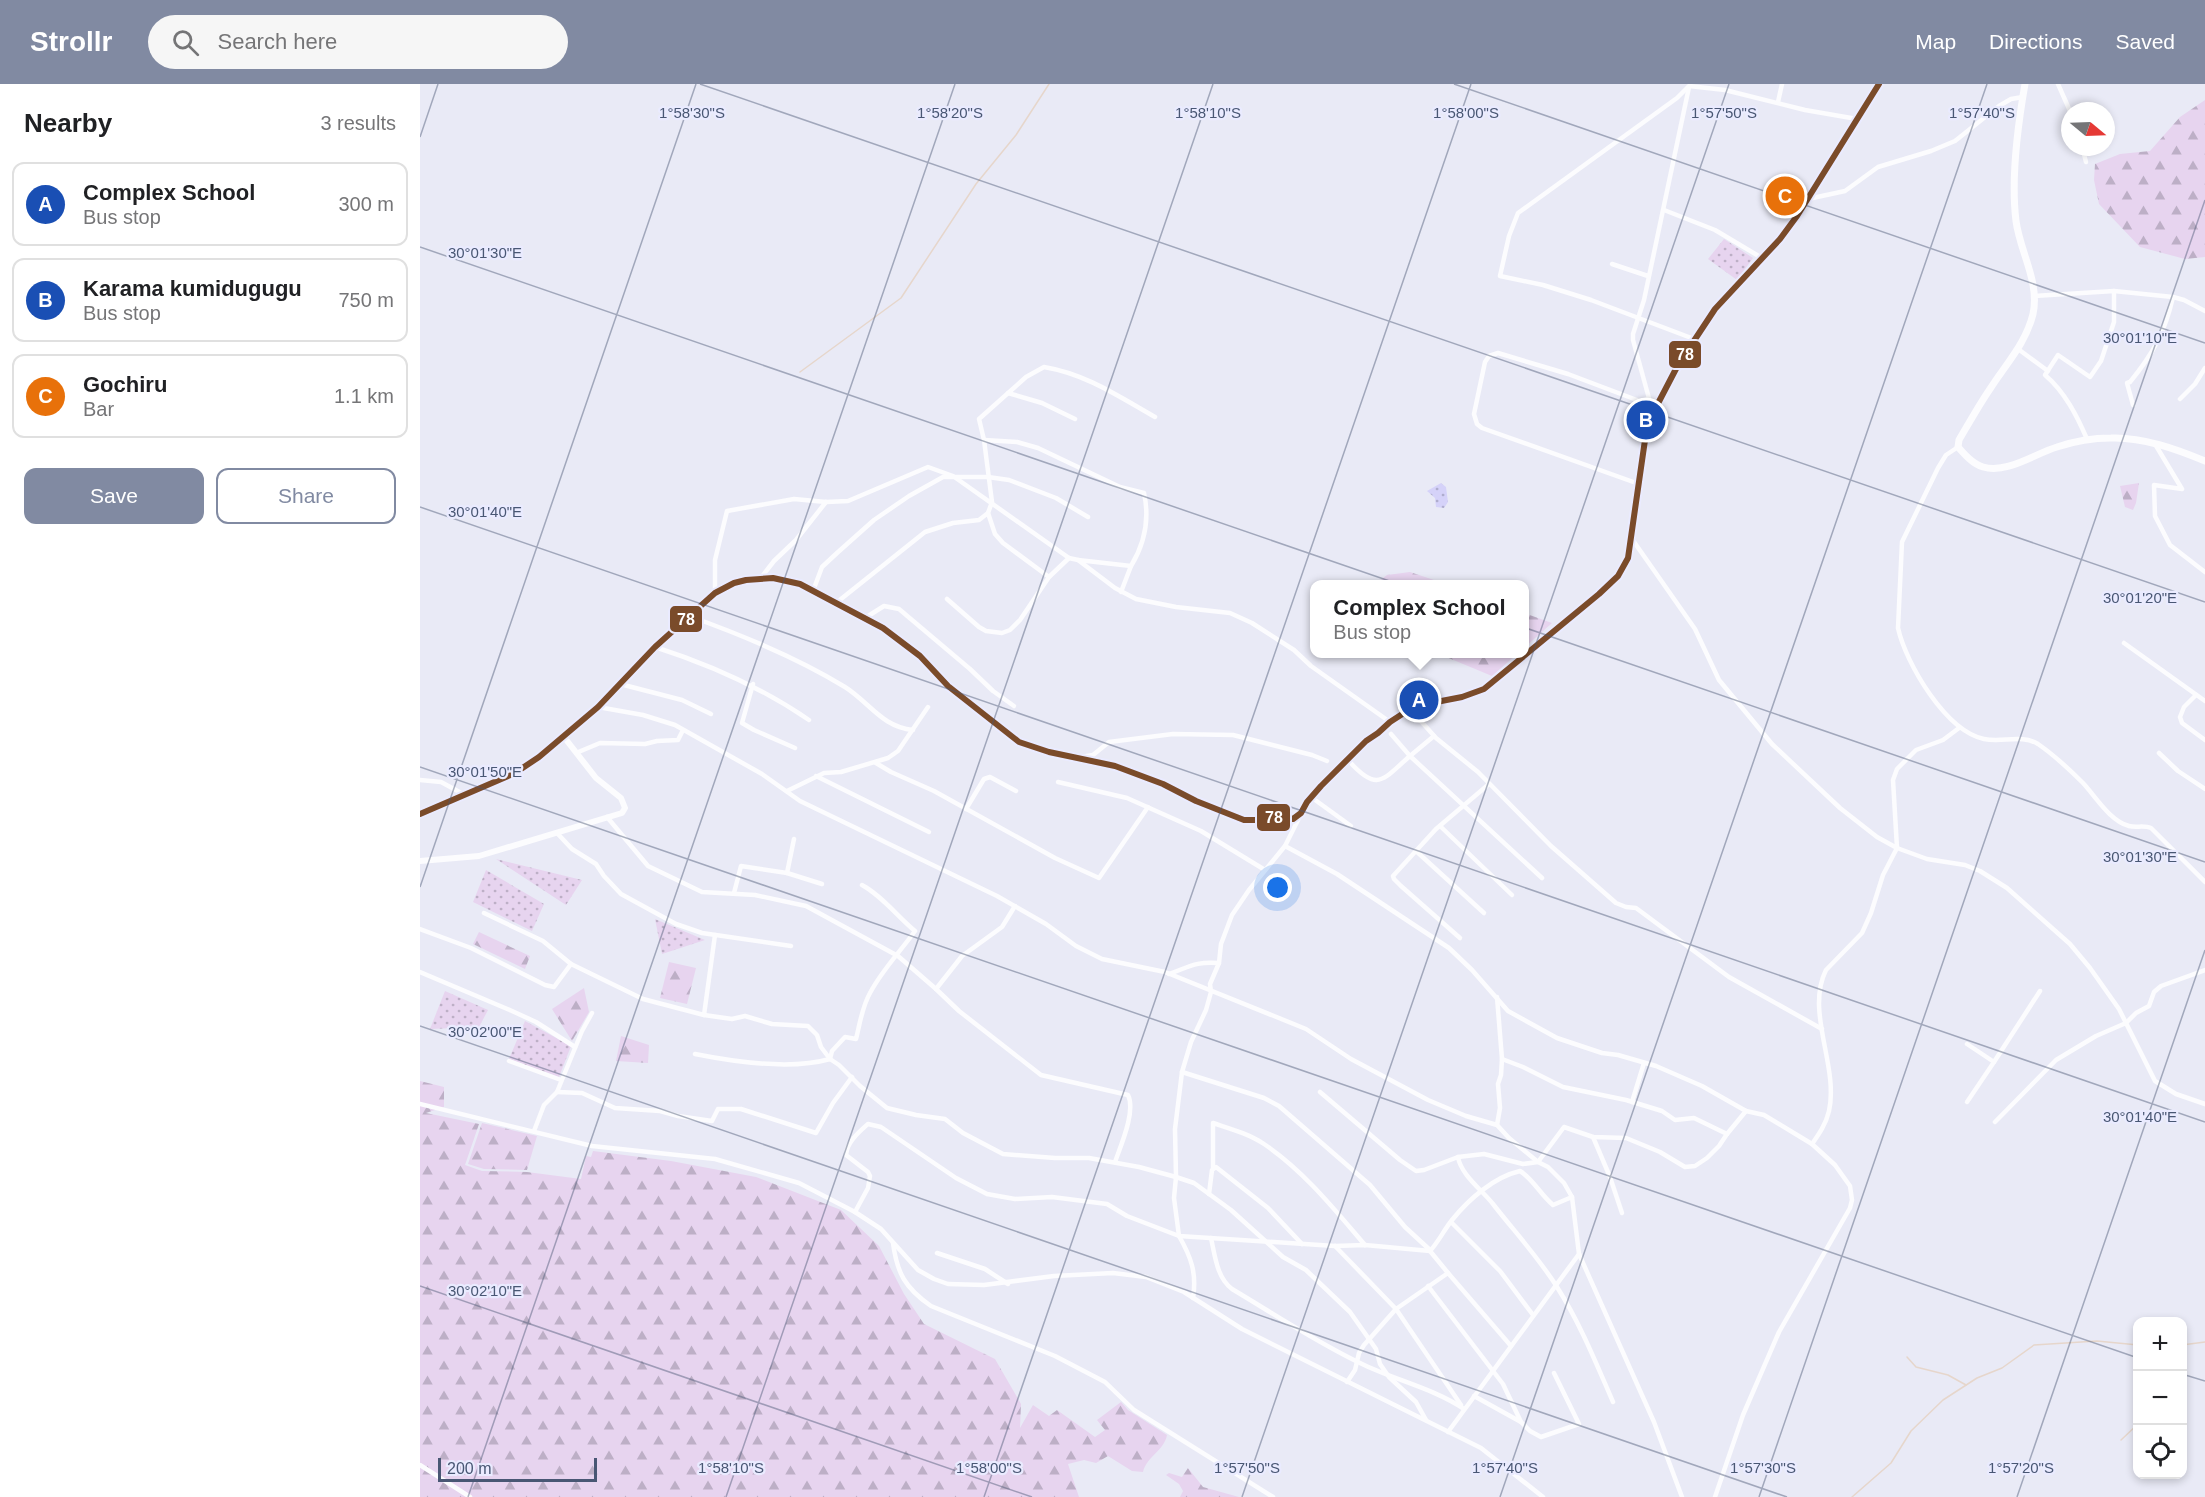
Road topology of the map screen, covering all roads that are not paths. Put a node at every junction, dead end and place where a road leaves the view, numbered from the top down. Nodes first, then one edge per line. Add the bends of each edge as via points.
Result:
1 (1782, 84) edge
2 (1877, 84) edge
3 (2025, 84) edge
4 (2058, 84) edge
5 (1689, 85) edge
6 (2023, 98) junction
7 (1778, 102) junction
8 (2066, 102) edge
9 (1857, 119) junction
10 (2084, 156) edge
11 (2086, 162) dead end
12 (1808, 199) junction
13 (1665, 210) junction
14 (1762, 258) junction
15 (1612, 264) dead end
16 (1648, 276) junction
17 (2114, 291) junction
18 (2034, 296) junction
19 (2173, 297) junction
20 (2205, 311) edge
21 (1638, 318) junction
22 (1694, 339) junction
23 (2018, 350) junction
24 (2205, 368) edge
25 (2048, 371) junction
26 (1008, 393) junction
27 (2180, 399) dead end
28 (2133, 405) dead end
29 (1652, 409) junction
30 (1155, 417) dead end
31 (1075, 419) dead end
32 (2087, 439) junction
33 (984, 440) junction
34 (2155, 444) junction
35 (1958, 447) junction
36 (2205, 461) edge
37 (953, 476) junction
38 (988, 477) junction
39 (1640, 484) junction
40 (826, 502) junction
41 (992, 502) junction
42 (988, 513) junction
43 (1088, 517) dead end
44 (1632, 539) junction
45 (1069, 558) junction
46 (1078, 560) junction
47 (1131, 566) junction
48 (2205, 572) edge
49 (1050, 577) junction
50 (760, 579) junction
51 (813, 591) junction
52 (1121, 592) junction
53 (715, 593) junction
54 (947, 600) dead end
55 (836, 603) junction
56 (689, 616) junction
57 (865, 618) junction
58 (2124, 643) dead end
59 (655, 647) junction
60 (1529, 652) edge
61 (1522, 658) edge
62 (619, 684) junction
63 (753, 684) junction
64 (2196, 695) junction
65 (2205, 701) edge
66 (1014, 706) dead end
67 (598, 707) junction
68 (928, 707) dead end
69 (1410, 709) junction
70 (711, 714) dead end
71 (809, 720) dead end
72 (1390, 722) junction
73 (1959, 728) junction
74 (683, 730) junction
75 (913, 730) junction
76 (1391, 734) dead end
77 (1434, 736) junction
78 (564, 738) junction
79 (2205, 740) edge
80 (795, 748) dead end
81 (576, 753) junction
82 (2159, 753) dead end
83 (1410, 756) junction
84 (1077, 758) junction
85 (1348, 760) junction
86 (1327, 761) dead end
87 (876, 763) junction
88 (816, 776) junction
89 (420, 780) edge
90 (1058, 782) dead end
91 (1489, 784) junction
92 (2205, 789) edge
93 (788, 791) junction
94 (1016, 791) dead end
95 (465, 795) junction
96 (1311, 797) junction
97 (1463, 805) junction
98 (1148, 807) junction
99 (966, 808) junction
100 (1301, 813) junction
101 (420, 814) edge
102 (607, 817) junction
103 (1351, 826) dead end
104 (1440, 826) junction
105 (929, 832) dead end
106 (557, 833) junction
107 (794, 839) dead end
108 (1285, 846) junction
109 (1897, 848) junction
110 (1416, 851) junction
111 (420, 861) edge
112 (1265, 870) junction
113 (787, 873) junction
114 (1542, 878) dead end
115 (2205, 882) edge
116 (822, 884) dead end
117 (862, 885) dead end
118 (734, 892) junction
119 (1512, 895) dead end
120 (1016, 906) junction
121 (484, 913) dead end
122 (1484, 913) dead end
123 (420, 929) edge
124 (715, 935) junction
125 (1461, 938) dead end
126 (791, 946) dead end
127 (898, 956) junction
128 (1219, 963) junction
129 (571, 964) junction
130 (2205, 970) edge
131 (420, 972) edge
132 (1169, 974) junction
133 (936, 989) junction
134 (2040, 991) dead end
135 (1211, 992) junction
136 (1497, 997) junction
137 (592, 1013) dead end
138 (704, 1015) junction
139 (2126, 1023) junction
140 (1822, 1029) junction
141 (1967, 1044) dead end
142 (575, 1047) junction
143 (695, 1054) dead end
144 (830, 1059) junction
145 (1502, 1059) junction
146 (509, 1061) dead end
147 (1994, 1062) junction
148 (1644, 1063) junction
149 (1182, 1072) junction
150 (852, 1077) junction
151 (561, 1080) junction
152 (557, 1092) junction
153 (1320, 1092) dead end
154 (1632, 1102) junction
155 (1967, 1102) dead end
156 (420, 1104) edge
157 (2205, 1104) edge
158 (1746, 1111) junction
159 (1995, 1122) dead end
160 (1497, 1125) junction
161 (534, 1131) junction
162 (1727, 1134) junction
163 (1593, 1137) junction
164 (1812, 1144) junction
165 (1458, 1157) junction
166 (1116, 1162) junction
167 (1538, 1162) junction
168 (1213, 1167) junction
169 (1176, 1177) junction
170 (1482, 1191) junction
171 (1209, 1194) junction
172 (1572, 1197) junction
173 (855, 1212) junction
174 (1622, 1213) dead end
175 (1451, 1222) junction
176 (1179, 1236) junction
177 (1210, 1238) junction
178 (1266, 1241) junction
179 (893, 1243) junction
180 (1302, 1244) junction
181 (1365, 1245) junction
182 (1335, 1246) junction
183 (1430, 1251) junction
184 (937, 1253) dead end
185 (1579, 1254) junction
186 (1448, 1273) junction
187 (1008, 1284) junction
188 (1556, 1285) junction
189 (1428, 1286) junction
190 (1193, 1298) junction
191 (1396, 1309) junction
192 (1533, 1316) junction
193 (1370, 1340) junction
194 (1511, 1346) junction
195 (1357, 1362) junction
196 (1492, 1371) junction
197 (1554, 1373) dead end
198 (1389, 1377) junction
199 (1347, 1382) junction
200 (1474, 1396) junction
201 (1613, 1402) dead end
202 (1464, 1409) junction
203 (1427, 1422) junction
204 (1521, 1422) junction
205 (1448, 1432) junction
206 (420, 1466) edge
207 (470, 1497) edge
208 (1273, 1497) edge
209 (1543, 1497) edge
210 (1682, 1497) edge
211 (1715, 1497) edge

1 - 7 street
2 - 9 main road
3 - 6 main road
4 - 8 street
5 - 7 street
5 - 13 street
5 - 21 street via 1677,98 1514,217 1500,276 1543,285
6 - 12 street via 2003,104 1955,141 1878,167 1845,191
6 - 18 main road via 2015,206
7 - 9 street
9 - 12 main road
10 - 11 street
12 - 14 main road
13 - 14 street via 1715,230
13 - 16 street
14 - 22 main road via 1715,309
15 - 16 street
16 - 21 street
17 - 18 street
17 - 19 street
17 - 25 street via 2114,322 2101,361 2090,377 2058,355
18 - 23 main road via 2031,322
19 - 20 street
19 - 28 street via 2155,349 2127,383
21 - 22 street
21 - 29 street via 1633,340
22 - 29 main road
23 - 25 street
23 - 35 main road via 1990,388
24 - 27 street
25 - 32 street via 2046,375 2070,405
26 - 30 street via 1044,367 1059,369 1092,381
26 - 31 street
26 - 33 street via 979,419
29 - 39 main road
29 - 39 street via 1568,374 1498,353 1485,362 1474,414 1482,428
32 - 34 main road
32 - 35 main road via 2005,468 1990,469 1977,465
33 - 38 street
33 - 47 street via 1038,448 1120,487 1144,494 1147,529
34 - 36 main road
34 - 48 street via 2182,489 2154,485 2155,516 2170,545
35 - 73 street via 1946,455 1938,468 1902,542 1898,628 1923,685
37 - 38 street
37 - 40 street via 925,467 856,498
37 - 41 street
37 - 51 street via 909,496 874,520 822,567
38 - 41 street
38 - 43 street via 1009,480 1056,498
39 - 44 main road
40 - 50 street
40 - 53 street via 794,499 727,511 715,560
41 - 42 street
41 - 45 street
42 - 49 street via 995,534 1003,543
42 - 55 street via 979,520 925,532
44 - 60 main road via 1618,576
44 - 109 street via 1695,629 1719,680 1772,744 1840,808
45 - 46 street
45 - 49 street
46 - 47 street
46 - 52 street
47 - 52 street
49 - 54 street via 1020,620 1002,633 979,627
50 - 51 main road via 785,580
50 - 53 main road via 734,583
51 - 55 main road
52 - 72 street via 1176,608 1230,613 1252,623
53 - 56 main road
55 - 57 main road
56 - 59 main road
56 - 75 street via 762,644 845,687 890,725
57 - 66 street via 884,606 899,609
57 - 84 main road via 901,640 948,686 1019,742
58 - 64 street
59 - 62 main road
59 - 63 street
61 - 69 main road via 1484,689
62 - 67 main road
62 - 70 street via 682,700
63 - 71 street
63 - 80 street via 742,723
64 - 65 street
64 - 79 street via 2180,717 2182,723
67 - 74 street via 654,718
67 - 78 main road
68 - 75 street
69 - 72 main road
69 - 77 street
72 - 85 main road
73 - 109 street via 1943,740 1916,750 1897,769 1893,780
73 - 115 street via 1982,739 2026,740 2040,746 2081,781 2118,821 2151,828
74 - 81 street via 678,740 600,743
74 - 93 street
75 - 87 street via 898,751
76 - 83 street
77 - 83 street
77 - 91 street
78 - 81 street
78 - 95 main road via 515,773
81 - 102 street via 625,806 622,813
82 - 92 street
83 - 85 street via 1377,781 1369,779
83 - 97 street
84 - 86 street via 1094,755 1109,742 1173,735 1233,735
84 - 100 main road via 1108,764 1157,782 1245,820 1293,819
85 - 96 main road
87 - 88 street
87 - 99 street
88 - 93 street
88 - 105 street
89 - 95 street via 441,782
90 - 98 street via 1127,798
91 - 97 street
91 - 140 street via 1616,903 1636,908 1729,977
93 - 120 street via 817,810
94 - 99 street via 990,777 984,779
95 - 101 main road
96 - 100 main road
96 - 103 street
97 - 104 street
97 - 114 street
98 - 99 street via 1100,878 1054,858
98 - 112 street via 1201,831
100 - 108 street
102 - 106 street
102 - 118 street via 648,866 702,892
104 - 110 street
104 - 119 street
106 - 111 street via 479,856
106 - 124 street via 572,849 596,864 621,894 675,924
107 - 113 street
108 - 112 street
108 - 136 street via 1336,874 1449,948
109 - 139 street via 1927,859 1965,865 1986,873 2007,888 2070,944
109 - 140 street via 1862,933 1823,977 1819,994
110 - 122 street
110 - 125 street via 1396,871 1394,879
112 - 128 street via 1232,915 1221,944
113 - 116 street
113 - 118 street via 741,866
117 - 127 street via 915,931
118 - 127 street via 806,906
120 - 132 street via 1102,959
120 - 133 street via 1002,927 962,956
121 - 129 street via 543,940
123 - 129 street via 471,948 545,985 554,987
124 - 126 street
124 - 138 street
127 - 133 street
127 - 144 street via 869,994 856,1039 845,1037
128 - 132 street via 1190,964
128 - 135 street via 1210,984
129 - 138 street via 643,999
130 - 139 street via 2161,986 2149,1006
131 - 142 street via 512,1011
132 - 135 street
133 - 166 street via 1041,1075 1128,1095 1129,1114
134 - 147 street
135 - 149 street
135 - 160 street via 1306,1029 1351,1059 1428,1100
136 - 145 street
136 - 148 street via 1508,1011 1557,1038
137 - 142 street
138 - 144 street via 732,1019 746,1016 772,1024 808,1026
139 - 157 street via 2155,1081 2175,1094
139 - 159 street via 2056,1060
140 - 164 street via 1830,1071 1829,1111
141 - 147 street
142 - 151 street
143 - 144 street via 723,1060 780,1063
144 - 150 street
145 - 154 street via 1563,1087
145 - 160 street
146 - 151 street
147 - 155 street
148 - 154 street
148 - 158 street via 1702,1086
149 - 169 street via 1175,1129
149 - 183 street via 1264,1098 1279,1107 1370,1185
150 - 152 street via 816,1133 741,1109 718,1109 712,1121 660,1111 615,1108 582,1093
150 - 166 street via 887,1108 945,1119 1002,1154
151 - 152 street
152 - 161 street via 544,1105
153 - 165 street via 1416,1171
154 - 162 street via 1662,1111 1675,1120 1694,1118
156 - 161 street
158 - 162 street
158 - 164 street via 1764,1115
160 - 167 street
161 - 173 street via 592,1146 748,1167 799,1183
162 - 163 street via 1707,1158 1686,1167 1626,1138
163 - 167 street via 1564,1127
163 - 174 street
164 - 211 street via 1844,1177 1852,1200 1779,1332 1745,1408
165 - 167 street via 1484,1154 1523,1164
165 - 170 street via 1458,1163
166 - 169 street
167 - 172 street via 1564,1183
168 - 171 street
168 - 180 street via 1223,1170 1268,1208
168 - 181 street via 1213,1123 1264,1144 1322,1195
169 - 171 street
169 - 176 street via 1174,1198
170 - 172 street via 1520,1171 1553,1204
170 - 175 street
170 - 188 street
171 - 178 street
172 - 185 street
173 - 176 street via 870,1176 846,1155 846,1149 868,1124 881,1127 956,1178 987,1194 1107,1204
173 - 179 street via 881,1229
175 - 183 street
175 - 192 street via 1500,1271
176 - 177 street
176 - 190 street via 1191,1257
177 - 178 street
177 - 195 street via 1225,1284
178 - 180 street
178 - 193 street via 1306,1270 1342,1304
179 - 187 street via 918,1270 941,1282 967,1286
179 - 208 street via 901,1275 917,1296 931,1306 1055,1356 1106,1382 1134,1410
180 - 182 street
181 - 182 street
181 - 183 street
182 - 191 street
183 - 186 street
184 - 187 street via 985,1269
185 - 188 street
185 - 210 street via 1654,1422
186 - 189 street
186 - 194 street
187 - 190 street via 1054,1276 1113,1273 1146,1277
188 - 192 street
188 - 201 street via 1576,1318
189 - 191 street
189 - 196 street
190 - 199 street via 1242,1329
191 - 193 street
191 - 202 street
192 - 194 street
193 - 195 street
193 - 198 street
194 - 196 street
195 - 198 street
195 - 199 street
196 - 200 street
196 - 204 street via 1503,1384
197 - 204 street via 1579,1424 1541,1437
198 - 202 street via 1447,1398
198 - 203 street via 1416,1402
199 - 203 street
200 - 202 street
200 - 204 street
202 - 205 street
203 - 205 street
205 - 209 street via 1481,1448
206 - 207 street

